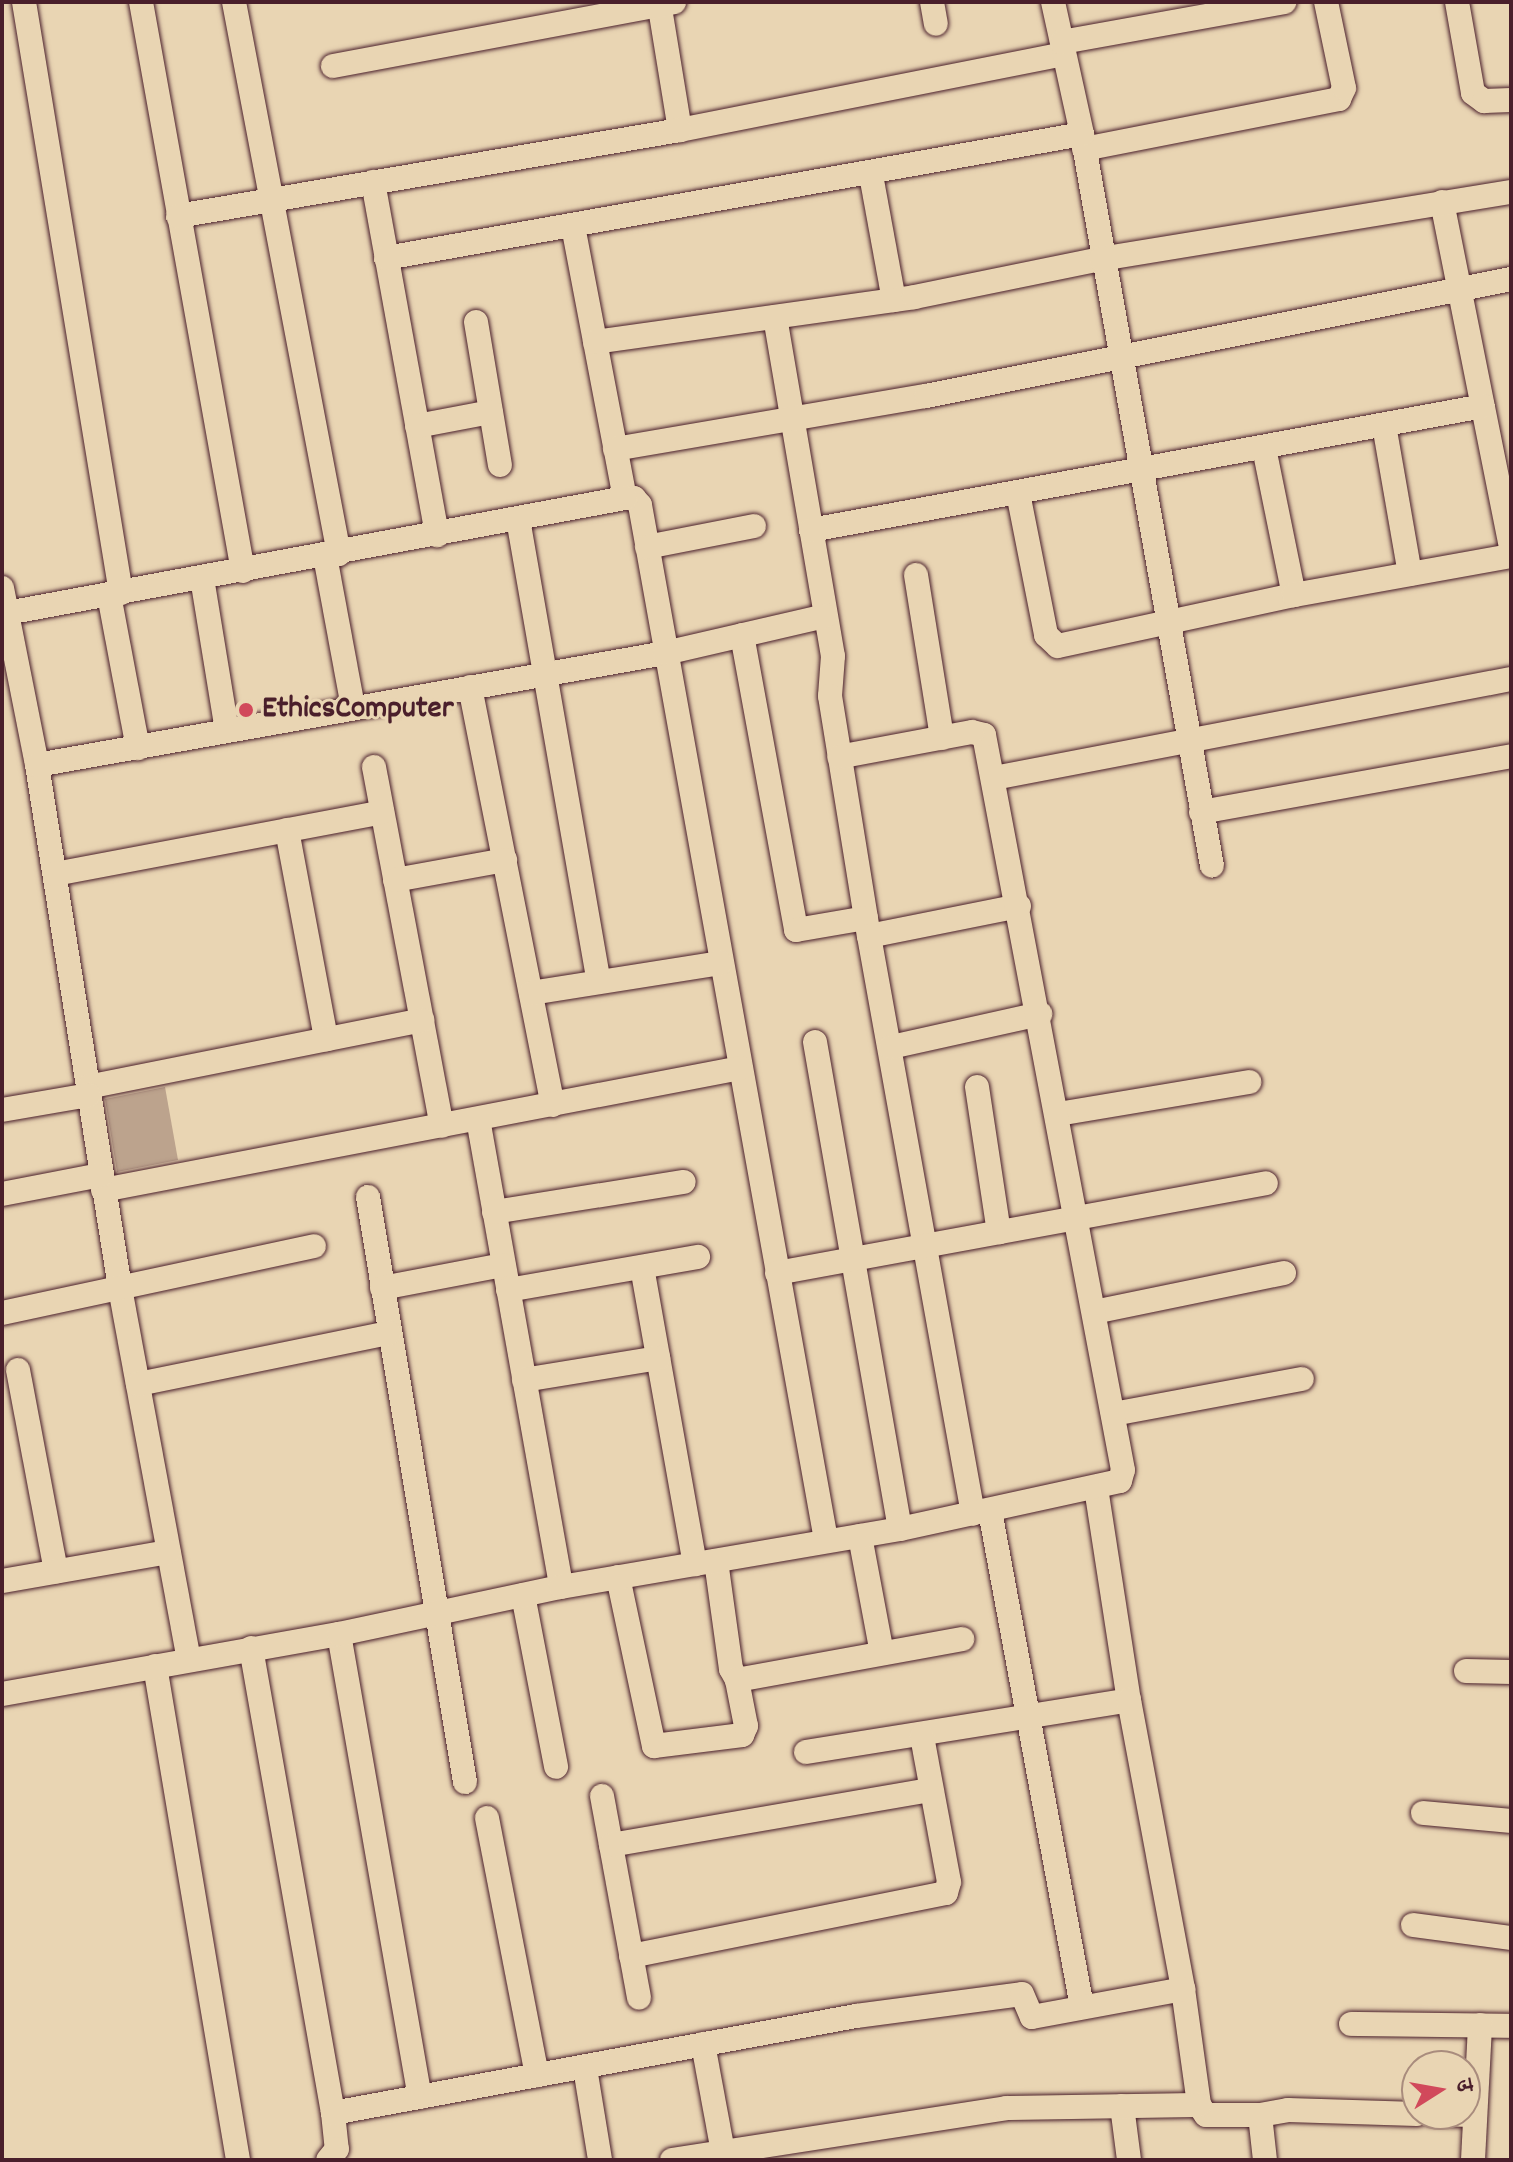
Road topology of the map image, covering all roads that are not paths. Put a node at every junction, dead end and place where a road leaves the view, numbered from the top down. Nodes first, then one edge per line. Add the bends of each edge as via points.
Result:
1 (24, 2) edge
2 (141, 2) edge
3 (234, 2) edge
4 (1053, 2) edge
5 (1284, 2) edge
6 (1326, 2) edge
7 (1457, 2) edge
8 (664, 3) edge
9 (1063, 48) junction
10 (333, 66) dead end
11 (1511, 100) edge
12 (680, 130) junction
13 (1083, 142) junction
14 (871, 175) junction
15 (373, 182) junction
16 (1511, 192) edge
17 (273, 199) junction
18 (1442, 202) junction
19 (178, 216) junction
20 (573, 226) junction
21 (386, 258) junction
22 (1101, 259) junction
23 (1511, 279) edge
24 (1460, 290) junction
25 (894, 300) junction
26 (775, 317) junction
27 (476, 322) dead end
28 (595, 342) junction
29 (1120, 355) junction
30 (1483, 406) junction
31 (491, 412) junction
32 (791, 420) junction
33 (1384, 425) junction
34 (417, 426) junction
35 (1264, 448) junction
36 (615, 449) junction
37 (500, 465) dead end
38 (1140, 471) junction
39 (1018, 493) junction
40 (625, 498) junction
41 (518, 519) junction
42 (754, 526) dead end
43 (811, 530) junction
44 (437, 535) junction
45 (1511, 546) edge
46 (647, 547) junction
47 (332, 555) junction
48 (1511, 556) edge
49 (243, 571) junction
50 (1410, 574) junction
51 (916, 575) dead end
52 (202, 578) junction
53 (2, 588) edge
54 (115, 594) junction
55 (1294, 595) junction
56 (7, 613) junction
57 (825, 616) junction
58 (1169, 620) junction
59 (742, 635) junction
60 (665, 653) junction
61 (544, 673) junction
62 (1511, 679) edge
63 (470, 687) junction
64 (353, 707) junction
65 (227, 730) junction
66 (942, 738) junction
67 (1189, 739) junction
68 (138, 748) junction
69 (1511, 756) edge
70 (839, 757) junction
71 (37, 765) junction
72 (374, 767) dead end
73 (994, 778) junction
74 (382, 812) junction
75 (1201, 812) junction
76 (287, 830) junction
77 (505, 860) junction
78 (1212, 866) dead end
79 (55, 874) junction
80 (395, 880) junction
81 (1019, 906) junction
82 (867, 927) junction
83 (721, 963) junction
84 (599, 981) junction
85 (531, 993) junction
86 (1040, 1014) junction
87 (422, 1020) junction
88 (326, 1039) junction
89 (815, 1042) dead end
90 (891, 1047) junction
91 (740, 1068) junction
92 (1249, 1082) dead end
93 (977, 1087) dead end
94 (88, 1091) junction
95 (553, 1105) junction
96 (2, 1110) edge
97 (1058, 1114) junction
98 (478, 1119) junction
99 (442, 1126) junction
100 (102, 1182) junction
101 (684, 1182) dead end
102 (1266, 1183) dead end
103 (2, 1194) edge
104 (368, 1197) dead end
105 (494, 1212) junction
106 (1076, 1219) junction
107 (999, 1232) junction
108 (927, 1245) junction
109 (314, 1246) dead end
110 (698, 1257) dead end
111 (854, 1259) junction
112 (503, 1265) junction
113 (642, 1267) junction
114 (777, 1273) junction
115 (1284, 1273) dead end
116 (120, 1288) junction
117 (382, 1288) junction
118 (508, 1290) junction
119 (1094, 1312) junction
120 (2, 1313) edge
121 (389, 1333) junction
122 (658, 1358) junction
123 (18, 1370) dead end
124 (1302, 1379) dead end
125 (524, 1380) junction
126 (138, 1384) junction
127 (1113, 1414) junction
128 (1096, 1488) junction
129 (982, 1513) junction
130 (900, 1529) junction
131 (860, 1536) junction
132 (826, 1540) junction
133 (169, 1552) junction
134 (705, 1562) junction
135 (56, 1571) junction
136 (618, 1577) junction
137 (2, 1581) edge
138 (561, 1587) junction
139 (523, 1595) junction
140 (440, 1612) junction
141 (339, 1634) junction
142 (962, 1639) dead end
143 (251, 1648) junction
144 (882, 1653) junction
145 (189, 1660) junction
146 (155, 1666) junction
147 (1466, 1671) dead end
148 (1511, 1672) edge
149 (737, 1680) junction
150 (2, 1694) edge
151 (1129, 1700) junction
152 (1028, 1718) junction
153 (922, 1736) junction
154 (806, 1752) dead end
155 (556, 1767) dead end
156 (465, 1782) dead end
157 (930, 1790) junction
158 (602, 1796) dead end
159 (1423, 1813) dead end
160 (487, 1818) dead end
161 (1511, 1821) edge
162 (611, 1845) junction
163 (1413, 1925) dead end
164 (1511, 1938) edge
165 (631, 1956) junction
166 (1183, 1989) junction
167 (639, 1998) dead end
168 (1082, 2007) junction
169 (1351, 2024) dead end
170 (1480, 2025) junction
171 (1511, 2026) edge
172 (703, 2044) junction
173 (1478, 2050) edge
174 (585, 2068) junction
175 (537, 2075) junction
176 (420, 2097) junction
177 (1199, 2105) junction
178 (1122, 2106) junction
179 (333, 2113) junction
180 (1401, 2114) edge
181 (1260, 2115) junction
182 (1474, 2130) edge
183 (723, 2152) junction
184 (238, 2160) edge
185 (328, 2160) edge
186 (600, 2160) edge
187 (672, 2160) edge
188 (1129, 2160) edge
189 (1265, 2160) edge
190 (1473, 2160) edge

1 - 54 street
2 - 19 street
3 - 17 street
4 - 9 street
5 - 9 street
6 - 13 street via 1344,88 1339,99
7 - 11 street via 1473,93 1484,101
8 - 10 street
8 - 12 street
9 - 12 street
9 - 13 street
12 - 15 street
13 - 14 street
13 - 22 street
14 - 20 street
14 - 25 street
15 - 17 street
15 - 21 street
16 - 18 street
17 - 19 street
17 - 47 street
18 - 22 street
18 - 24 street
19 - 49 street
20 - 21 street
20 - 28 street
21 - 34 street
22 - 25 street
22 - 29 street
23 - 24 street
24 - 29 street
24 - 30 street
25 - 26 street
26 - 28 street
26 - 32 street
27 - 31 street
28 - 36 street
29 - 32 street
29 - 38 street
30 - 33 street
30 - 45 street
31 - 34 street
31 - 37 street
32 - 36 street
32 - 43 street
33 - 35 street
33 - 50 street
34 - 44 street
35 - 38 street
35 - 55 street
36 - 40 street
38 - 39 street
38 - 58 street
39 - 43 street
39 - 58 street via 1052,645
40 - 41 street
40 - 46 street via 638,501
41 - 44 street
41 - 61 street
42 - 46 street
43 - 57 street
44 - 47 street
46 - 60 street
47 - 49 street
47 - 64 street
48 - 50 street
49 - 52 street
50 - 55 street
51 - 66 street
52 - 54 street
52 - 65 street
53 - 56 street
54 - 56 street
54 - 68 street
55 - 58 street
56 - 71 street
57 - 59 street
57 - 70 street
58 - 67 street
59 - 60 street
59 - 82 street via 796,930
60 - 61 street
60 - 83 street
61 - 63 street
61 - 84 street
62 - 67 street
63 - 64 street
63 - 77 street
64 - 65 street
65 - 68 street
66 - 70 street
66 - 73 street via 984,735
67 - 73 street
67 - 75 street
68 - 71 street
69 - 75 street
70 - 82 street
71 - 79 street
72 - 74 street
73 - 81 street
74 - 76 street
74 - 80 street
75 - 78 street
76 - 79 street
76 - 88 street
77 - 80 street
77 - 85 street
79 - 94 street
80 - 87 street
81 - 82 street
81 - 86 street
82 - 90 street
83 - 84 street
83 - 91 street
84 - 85 street
85 - 95 street
86 - 90 street
86 - 97 street
87 - 88 street
87 - 99 street
88 - 94 street
89 - 111 street
90 - 108 street
91 - 95 street
91 - 114 street
92 - 97 street
93 - 107 street
94 - 96 street
94 - 100 street
95 - 98 street
97 - 106 street
98 - 99 street
98 - 105 street
99 - 100 street
100 - 103 street
100 - 116 street
101 - 105 street
102 - 106 street
104 - 117 street
105 - 112 street
106 - 107 street
106 - 119 street
107 - 108 street
108 - 111 street
108 - 129 street
109 - 116 street
110 - 113 street
111 - 114 street
111 - 130 street
112 - 117 street
112 - 118 street
113 - 118 street
113 - 122 street
114 - 132 street
115 - 119 street
116 - 120 street
116 - 126 street
117 - 121 street
118 - 125 street
119 - 127 street
121 - 126 street
121 - 140 street
122 - 125 street
122 - 134 street
123 - 135 street
124 - 127 street
125 - 138 street
126 - 133 street
127 - 128 street via 1124,1476
128 - 129 street
128 - 151 street
129 - 130 street
129 - 152 street
130 - 131 street
131 - 132 street
131 - 144 street
132 - 134 street
133 - 135 street
133 - 145 street
134 - 136 street
134 - 149 street
135 - 137 street
136 - 138 street
136 - 149 street via 654,1746 742,1735 746,1726
138 - 139 street
139 - 140 street
139 - 155 street
140 - 141 street
140 - 156 street
141 - 143 street
141 - 176 street
142 - 144 street
143 - 145 street
143 - 179 street
144 - 149 street
145 - 146 street
146 - 150 street
146 - 184 street
147 - 148 street
151 - 152 street
151 - 166 street
152 - 153 street
152 - 168 street
153 - 154 street
153 - 157 street
157 - 162 street
157 - 165 street via 949,1882 943,1895
158 - 162 street
159 - 161 street
160 - 175 street
162 - 165 street
163 - 164 street
165 - 167 street
166 - 168 street
166 - 177 street
168 - 172 street via 1031,2017 1025,1995 1008,1994
169 - 170 street
170 - 171 street
170 - 173 street
172 - 174 street
172 - 183 street
174 - 175 street
174 - 186 street
175 - 176 street
176 - 179 street
177 - 178 street
177 - 181 street via 1206,2115
178 - 183 street via 1006,2108
178 - 188 street
179 - 185 street via 337,2149
180 - 181 street via 1288,2110
181 - 189 street
182 - 190 street
183 - 187 street

